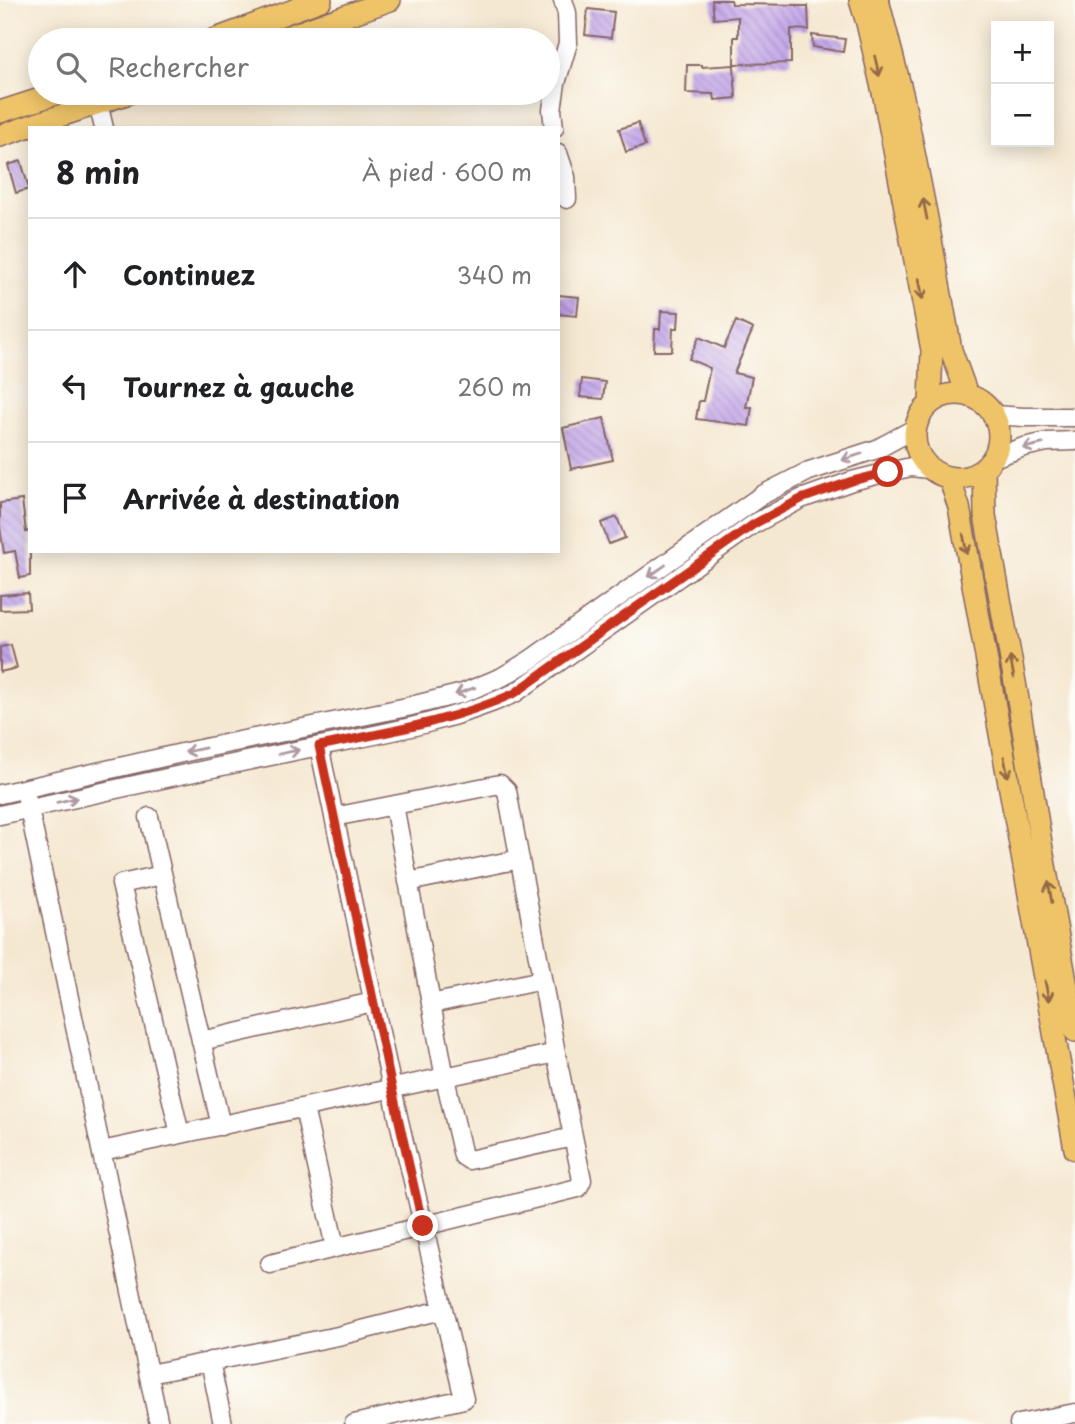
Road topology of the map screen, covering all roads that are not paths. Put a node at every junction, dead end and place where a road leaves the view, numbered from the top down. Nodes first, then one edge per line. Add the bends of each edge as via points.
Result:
1 (321, 0) edge
2 (390, 0) edge
3 (563, 0) edge
4 (860, 0) edge
5 (878, 0) edge
6 (245, 28) edge
7 (312, 28) edge
8 (560, 70) edge
9 (28, 103) edge
10 (93, 105) edge
11 (99, 105) edge
12 (553, 105) edge
13 (0, 112) edge
14 (30, 126) edge
15 (104, 126) edge
16 (554, 126) edge
17 (28, 127) edge
18 (0, 136) edge
19 (560, 159) edge
20 (567, 199) dead end
21 (967, 394) junction
22 (930, 402) junction
23 (994, 415) junction
24 (1075, 418) edge
25 (914, 429) junction
26 (1075, 441) edge
27 (989, 463) junction
28 (929, 469) junction
29 (949, 477) junction
30 (319, 746) junction
31 (25, 789) junction
32 (0, 794) edge
33 (394, 805) junction
34 (30, 808) junction
35 (0, 815) edge
36 (149, 817) dead end
37 (334, 817) junction
38 (520, 859) junction
39 (162, 875) junction
40 (408, 882) junction
41 (542, 980) junction
42 (373, 1002) junction
43 (431, 1004) junction
44 (1075, 1031) edge
45 (201, 1041) junction
46 (556, 1053) junction
47 (445, 1078) junction
48 (392, 1089) junction
49 (304, 1108) junction
50 (221, 1126) junction
51 (180, 1135) junction
52 (573, 1137) junction
53 (1075, 1149) edge
54 (102, 1151) junction
55 (423, 1226) junction
56 (335, 1247) junction
57 (270, 1264) dead end
58 (442, 1310) junction
59 (210, 1361) junction
60 (149, 1374) junction
61 (1075, 1413) edge
62 (361, 1423) edge
63 (159, 1424) edge
64 (223, 1424) edge
65 (1019, 1424) edge

1 - 6 main road
2 - 7 main road
3 - 8 street via 568,43
4 -> 22 main road via 884,97 932,350
21 -> 5 main road via 951,350 903,97
9 - 13 main road
10 - 14 main road
11 - 15 street
12 - 16 street
17 - 18 main road
19 - 20 street
21 - 22 main road via 954,393
21 - 23 main road
22 - 25 main road
23 - 24 street
23 - 27 main road via 998,446
25 - 28 main road via 917,451
25 -> 31 street via 877,449 809,471 762,495 530,660 463,693
26 -> 27 street via 1024,447
27 - 29 main road via 971,476
44 -> 27 main road via 985,515
28 - 29 main road
28 - 30 street via 911,467 852,481 801,499 754,524 515,693 421,726
29 -> 53 main road via 959,507
34 -> 30 street
30 - 37 street
31 - 32 street
31 - 34 street
33 - 37 street
33 - 38 street via 500,784 508,791
33 - 40 street
34 - 35 street
34 - 54 street
36 - 39 street
37 - 42 street
38 - 40 street
38 - 41 street
39 - 45 street
39 - 51 street via 121,884
40 - 43 street
41 - 43 street
41 - 46 street
42 - 45 street
42 - 48 street
43 - 47 street
45 - 50 street
46 - 47 street
46 - 52 street
47 - 48 street
47 - 52 street via 463,1156 470,1160
48 - 49 street
48 - 55 street
49 - 50 street
49 - 56 street
50 - 51 street
51 - 54 street
52 - 55 street via 582,1180 578,1188
54 - 60 street
55 - 56 street
55 - 58 street
56 - 57 street
58 - 59 street
58 - 62 street via 464,1399
59 - 60 street
59 - 64 street
60 - 63 street
61 - 65 street

